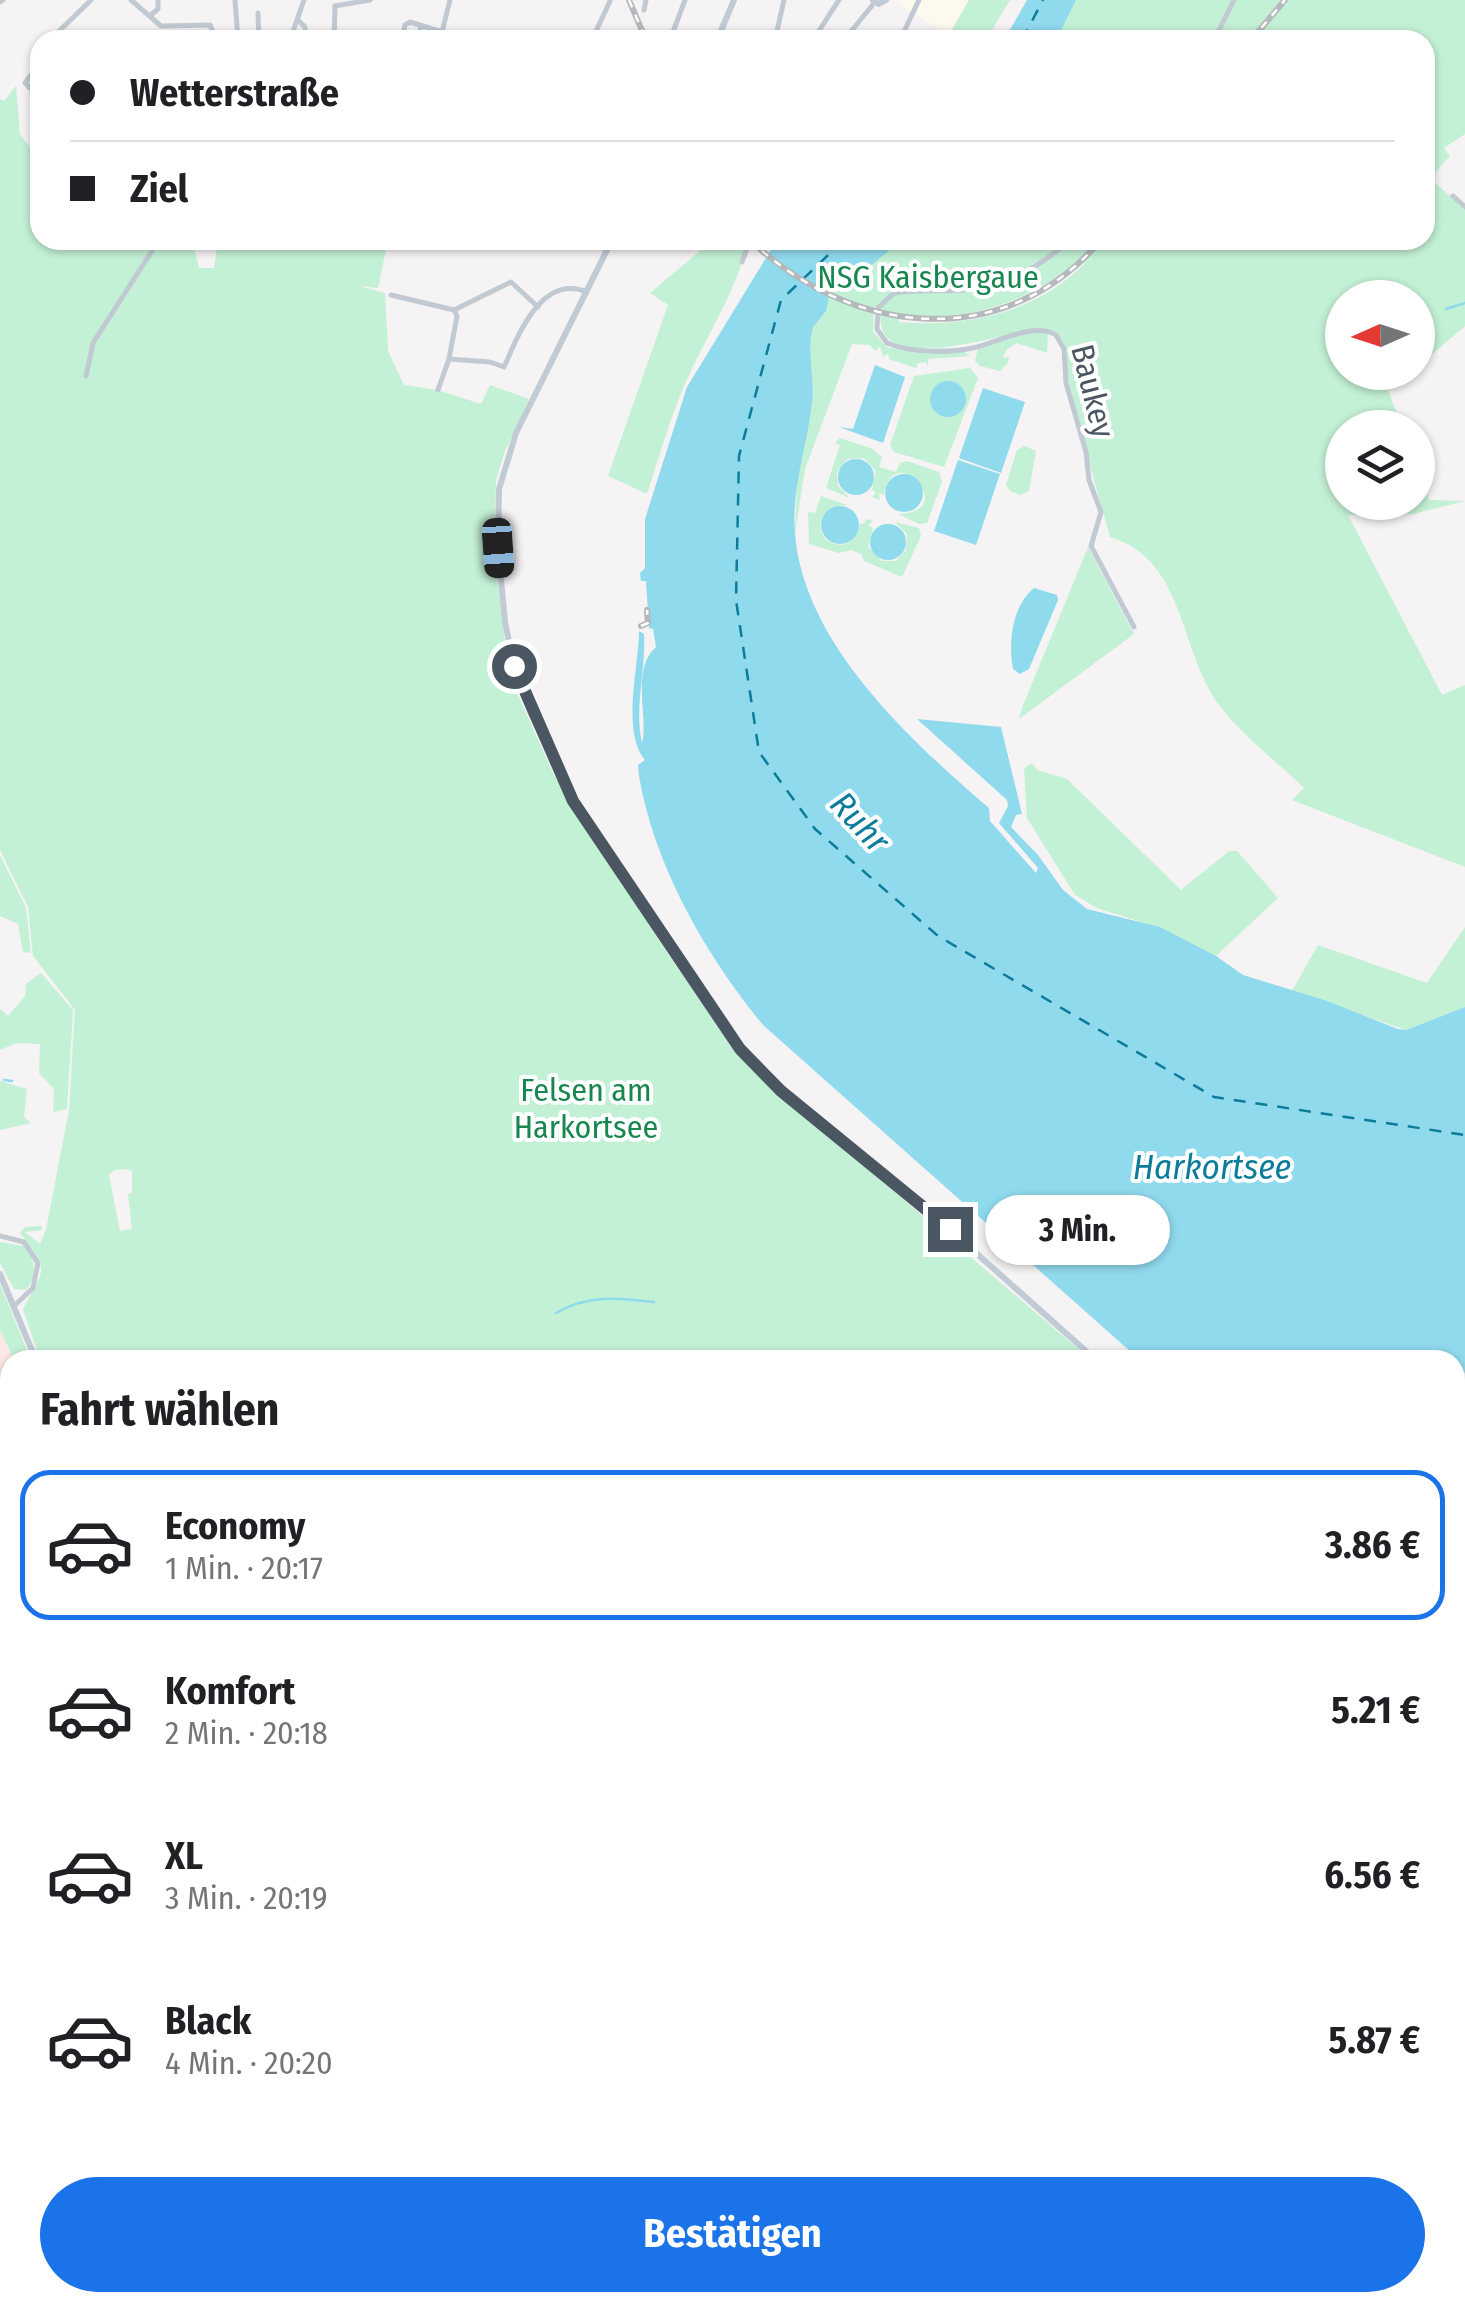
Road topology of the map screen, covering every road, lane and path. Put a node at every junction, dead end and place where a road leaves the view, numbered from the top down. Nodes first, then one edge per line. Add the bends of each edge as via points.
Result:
1 (91, 0) edge
2 (131, 0) edge
3 (158, 0) edge
4 (234, 0) edge
5 (304, 0) edge
6 (370, 0) edge
7 (450, 0) edge
8 (646, 0) edge
9 (685, 0) edge
10 (784, 0) edge
11 (839, 0) edge
12 (886, 0) edge
13 (919, 0) edge
14 (1234, 0) edge
15 (731, 1) edge
16 (874, 1) edge
17 (610, 2) edge
18 (334, 3) edge
19 (644, 10) dead end
20 (258, 12) dead end
21 (151, 16) junction
22 (298, 20) junction
23 (421, 26) junction
24 (60, 30) edge
25 (215, 30) edge
26 (237, 30) edge
27 (259, 30) edge
28 (294, 30) edge
29 (305, 30) edge
30 (334, 30) edge
31 (405, 30) edge
32 (420, 30) edge
33 (429, 30) edge
34 (442, 30) edge
35 (597, 30) edge
36 (674, 30) edge
37 (721, 30) edge
38 (777, 30) edge
39 (820, 30) edge
40 (852, 30) edge
41 (905, 30) edge
42 (1219, 30) edge
43 (1453, 196) dead end
44 (1465, 207) edge
45 (152, 250) edge
46 (607, 250) edge
47 (746, 250) edge
48 (1056, 250) edge
49 (742, 262) dead end
50 (587, 292) junction
51 (391, 295) dead end
52 (538, 306) junction
53 (454, 310) junction
54 (449, 359) junction
55 (86, 376) dead end
56 (438, 390) dead end
57 (1134, 627) dead end
58 (0, 1236) edge
59 (0, 1274) edge
60 (29, 1292) junction
61 (11, 1296) junction
62 (16, 1304) junction
63 (32, 1350) edge
64 (1085, 1350) edge

1 - 24 street
2 - 21 street
3 - 21 street
4 - 26 street
5 - 22 street
6 - 18 street
7 - 34 street
8 - 19 street
9 - 36 street
10 - 38 street
11 - 39 street
12 - 16 main road
13 - 41 street
14 - 42 street
15 - 37 main road
16 - 40 street
17 - 35 street
18 - 30 street
20 - 27 street
21 - 25 street via 161,26 206,24
22 - 28 street
22 - 29 street
23 - 31 street via 407,23
23 - 32 street
23 - 33 street
43 - 44 street
45 - 55 street via 92,343
46 - 50 main road
47 - 49 street
48 - 57 street, Baukey via 1002,282 894,293 878,308 876,328 887,343 911,349 971,348 1042,329 1056,334 1101,512 1090,546
50 - 52 street via 562,290
50 - 64 main road via 506,457 497,520 506,622 522,693 557,770 751,1062
51 - 53 street
52 - 53 street via 511,282
52 - 54 street via 504,367
53 - 54 street
54 - 56 street
58 - 60 street via 19,1239 36,1258 37,1279
59 - 61 main road
60 - 61 street
60 - 62 street
61 - 62 main road
62 - 63 main road

